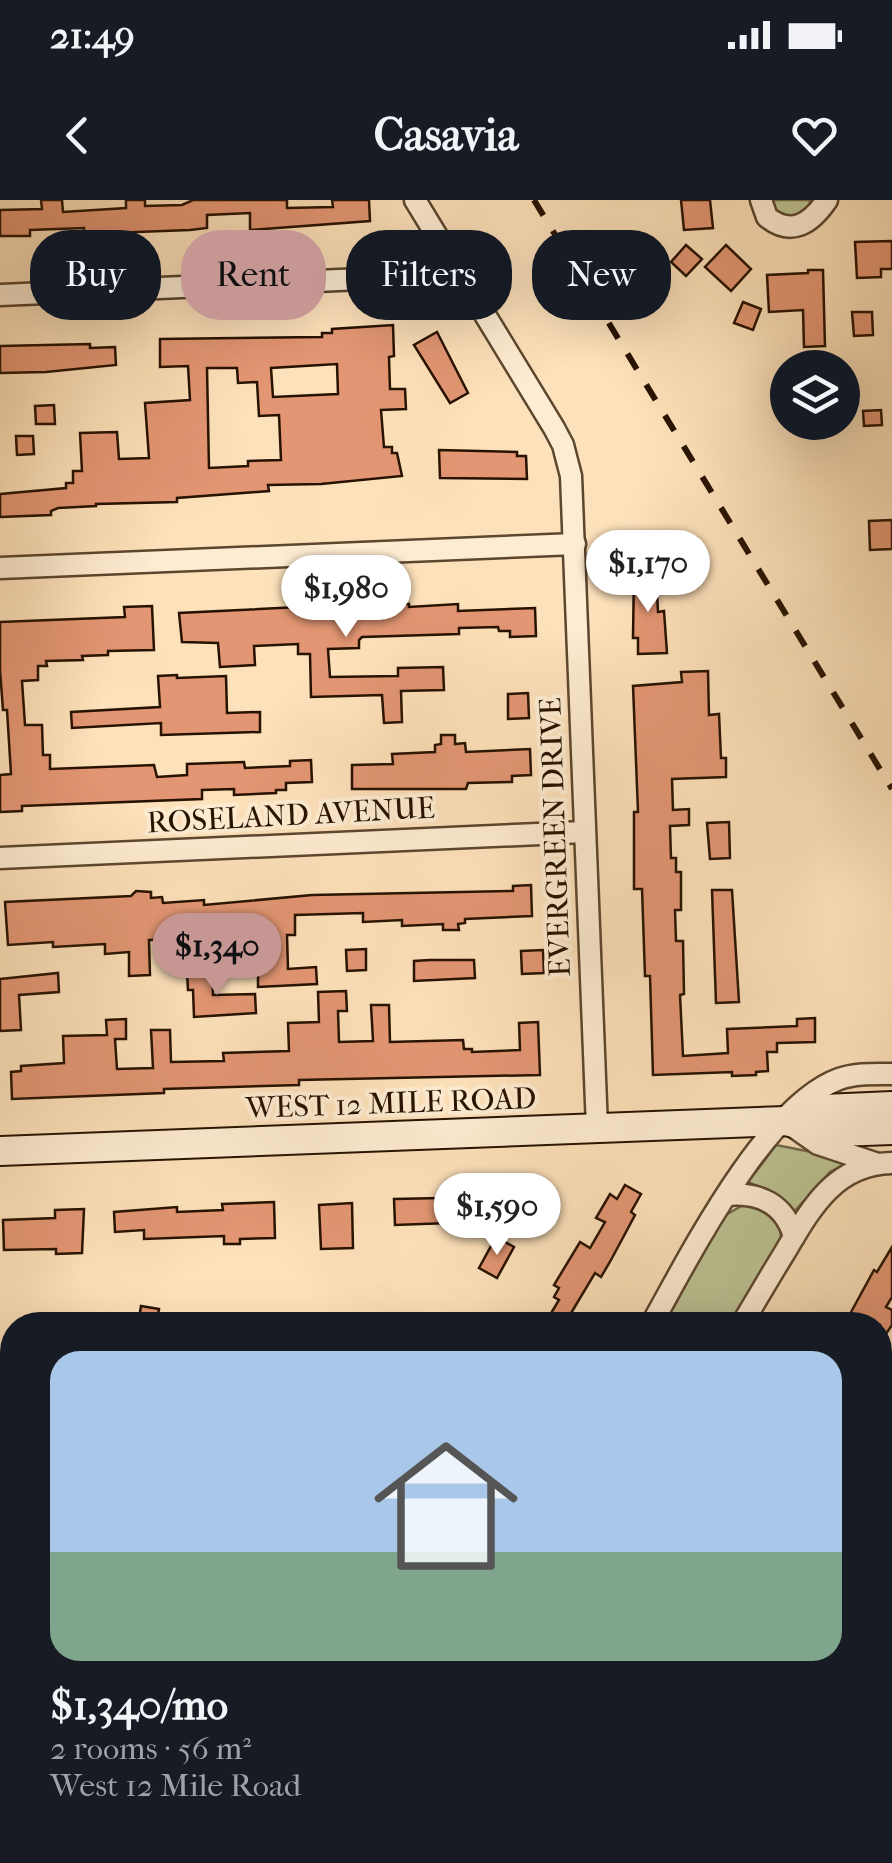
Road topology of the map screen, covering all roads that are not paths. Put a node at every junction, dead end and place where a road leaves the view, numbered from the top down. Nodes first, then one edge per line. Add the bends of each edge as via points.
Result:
1 (415, 200) edge
2 (761, 200) edge
3 (827, 200) edge
4 (433, 230) edge
5 (346, 280) edge
6 (0, 296) edge
7 (488, 320) edge
8 (575, 544) junction
9 (0, 568) edge
10 (584, 832) junction
11 (0, 858) edge
12 (892, 1074) edge
13 (892, 1106) edge
14 (785, 1121) junction
15 (597, 1128) junction
16 (892, 1130) edge
17 (0, 1152) edge
18 (884, 1163) edge
19 (727, 1195) junction
20 (794, 1237) junction
21 (659, 1312) edge
22 (749, 1312) edge

1 - 4 street, EVERGREEN DRIVE
2 - 3 street via 768,218 788,228 807,223
5 - 6 street
7 - 8 street, EVERGREEN DRIVE via 564,445
8 - 9 street
8 - 10 street, EVERGREEN DRIVE
10 - 11 street, ROSELAND AVENUE
10 - 15 street, EVERGREEN DRIVE
12 - 14 street via 836,1080
13 - 14 main road, WEST 12 MILE ROAD via 824,1109
14 - 15 main road, WEST 12 MILE ROAD
14 - 16 main road, WEST 12 MILE ROAD via 838,1132
14 - 18 street via 818,1144
14 - 19 street
15 - 17 main road, WEST 12 MILE ROAD
18 - 20 street via 853,1171 829,1187
19 - 20 street via 776,1204
19 - 21 street
20 - 22 street

